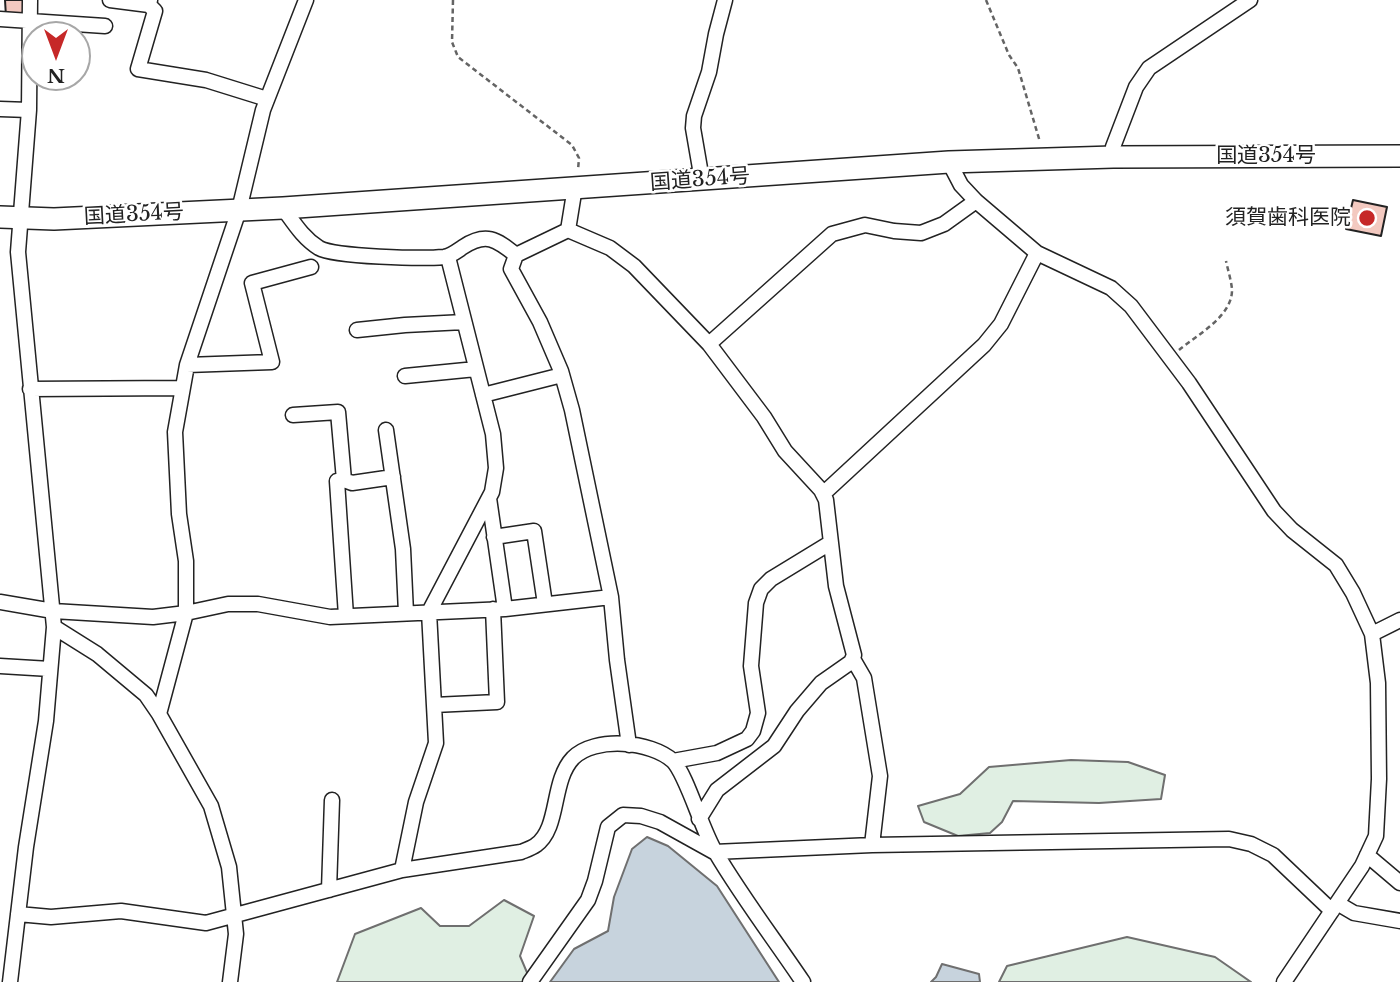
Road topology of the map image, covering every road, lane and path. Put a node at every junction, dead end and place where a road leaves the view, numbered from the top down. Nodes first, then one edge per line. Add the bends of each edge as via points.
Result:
1 (30, 0) edge
2 (110, 0) edge
3 (306, 0) edge
4 (453, 0) edge
5 (725, 0) edge
6 (986, 0) edge
7 (1250, 0) edge
8 (150, 2) edge
9 (0, 19) edge
10 (30, 21) joint
11 (91, 25) edge
12 (105, 26) dead end
13 (29, 91) edge
14 (267, 99) junction
15 (0, 109) edge
16 (29, 110) junction
17 (1400, 156) edge
18 (1113, 157) junction
19 (1044, 158) junction
20 (949, 162) junction
21 (702, 180) junction
22 (575, 187) junction
23 (976, 201) junction
24 (283, 208) junction
25 (239, 210) junction
26 (0, 217) edge
27 (22, 218) junction
28 (568, 230) junction
29 (1037, 253) junction
30 (516, 255) junction
31 (448, 257) junction
32 (1226, 261) dead end
33 (311, 267) dead end
34 (464, 322) junction
35 (357, 330) dead end
36 (709, 344) junction
37 (1170, 357) junction
38 (187, 365) junction
39 (476, 369) junction
40 (562, 375) junction
41 (405, 376) dead end
42 (183, 388) junction
43 (30, 389) junction
44 (483, 396) junction
45 (293, 415) dead end
46 (386, 430) dead end
47 (393, 477) junction
48 (344, 480) junction
49 (823, 494) junction
50 (489, 498) junction
51 (494, 537) junction
52 (830, 543) junction
53 (611, 597) junction
54 (0, 602) edge
55 (545, 604) junction
56 (499, 609) junction
57 (53, 611) junction
58 (429, 612) junction
59 (186, 613) junction
60 (406, 613) junction
61 (346, 616) junction
62 (1400, 620) edge
63 (54, 627) junction
64 (1372, 634) junction
65 (853, 659) junction
66 (0, 666) edge
67 (50, 669) junction
68 (434, 705) junction
69 (159, 715) junction
70 (629, 745) junction
71 (673, 761) junction
72 (332, 800) dead end
73 (699, 819) junction
74 (872, 845) junction
75 (715, 852) junction
76 (1367, 855) junction
77 (402, 870) junction
78 (1400, 883) edge
79 (329, 890) junction
80 (1335, 907) junction
81 (18, 914) junction
82 (234, 917) junction
83 (1400, 921) edge
84 (9, 982) edge
85 (230, 982) edge
86 (530, 982) edge
87 (803, 982) edge
88 (1284, 982) edge

1 - 10 street
2 - 8 street
3 - 14 street
4 - 22 path via 452,42 458,57 572,145 579,158
5 - 21 street via 694,116
6 - 19 path via 1018,68
7 - 18 street via 1149,68 1136,87
8 - 14 street via 155,11 138,69 206,80
9 - 10 street
11 - 12 street
13 - 16 street
14 - 25 street
15 - 16 street
16 - 27 street
17 - 18 highway, 国道354号
18 - 19 highway, 国道354号
19 - 20 highway, 国道354号
20 - 21 highway, 国道354号
20 - 23 street
21 - 22 highway, 国道354号
22 - 24 highway, 国道354号
22 - 28 street
23 - 29 street
23 - 36 street via 922,233 865,225 832,234
24 - 25 highway, 国道354号
24 - 31 street via 302,235 322,250 394,258
25 - 27 highway, 国道354号
25 - 38 street
26 - 27 highway, 国道354号
27 - 43 street via 18,252
28 - 30 street
28 - 36 street via 610,248 634,266
29 - 37 street via 1111,288 1131,306
29 - 49 street via 1001,324 984,345
30 - 31 street via 497,240 483,238
30 - 40 street via 511,269
31 - 34 street
32 - 37 path via 1232,289 1224,312
33 - 38 street via 252,284 272,362
34 - 35 street
34 - 39 street
36 - 49 street via 785,451
37 - 64 street via 1274,511 1336,565
38 - 42 street
39 - 41 street
39 - 44 street
40 - 44 street
40 - 53 street
42 - 43 street
42 - 59 street via 175,432
43 - 57 street
44 - 50 street via 496,468
45 - 48 street via 338,412
46 - 47 street
47 - 48 street
47 - 60 street via 404,549
48 - 61 street via 337,481
49 - 52 street
50 - 51 street
50 - 58 street
51 - 55 street via 534,531
51 - 56 street
52 - 65 street
52 - 71 street via 761,589 751,666 758,713 753,731 747,739 718,753
53 - 55 street
53 - 70 street
54 - 57 street
55 - 56 street
56 - 58 street
56 - 68 street via 497,702
57 - 59 street via 153,617
57 - 63 street
58 - 60 street
58 - 68 street
59 - 61 street via 228,604 258,604
59 - 69 street
60 - 61 street
62 - 64 street
63 - 67 street
63 - 69 street via 125,676
64 - 76 street via 1378,683 1379,779 1376,836
65 - 73 street via 821,683 774,746 717,790
65 - 74 street via 864,678 880,776
66 - 67 street
67 - 81 street
68 - 77 street via 436,743 416,802
69 - 82 street via 211,806 229,867
70 - 71 street
70 - 77 street via 603,744 573,758 562,773 547,833 536,845 521,852
71 - 73 street
72 - 79 street
73 - 75 street
74 - 75 street
74 - 80 street via 1229,839 1273,855
75 - 86 street via 660,822 623,815 608,827 588,900
75 - 87 street
76 - 78 street
76 - 80 street
77 - 79 street
79 - 82 street
80 - 83 street
80 - 88 street
81 - 82 street via 51,917 121,911 206,923
81 - 84 street
82 - 85 street

